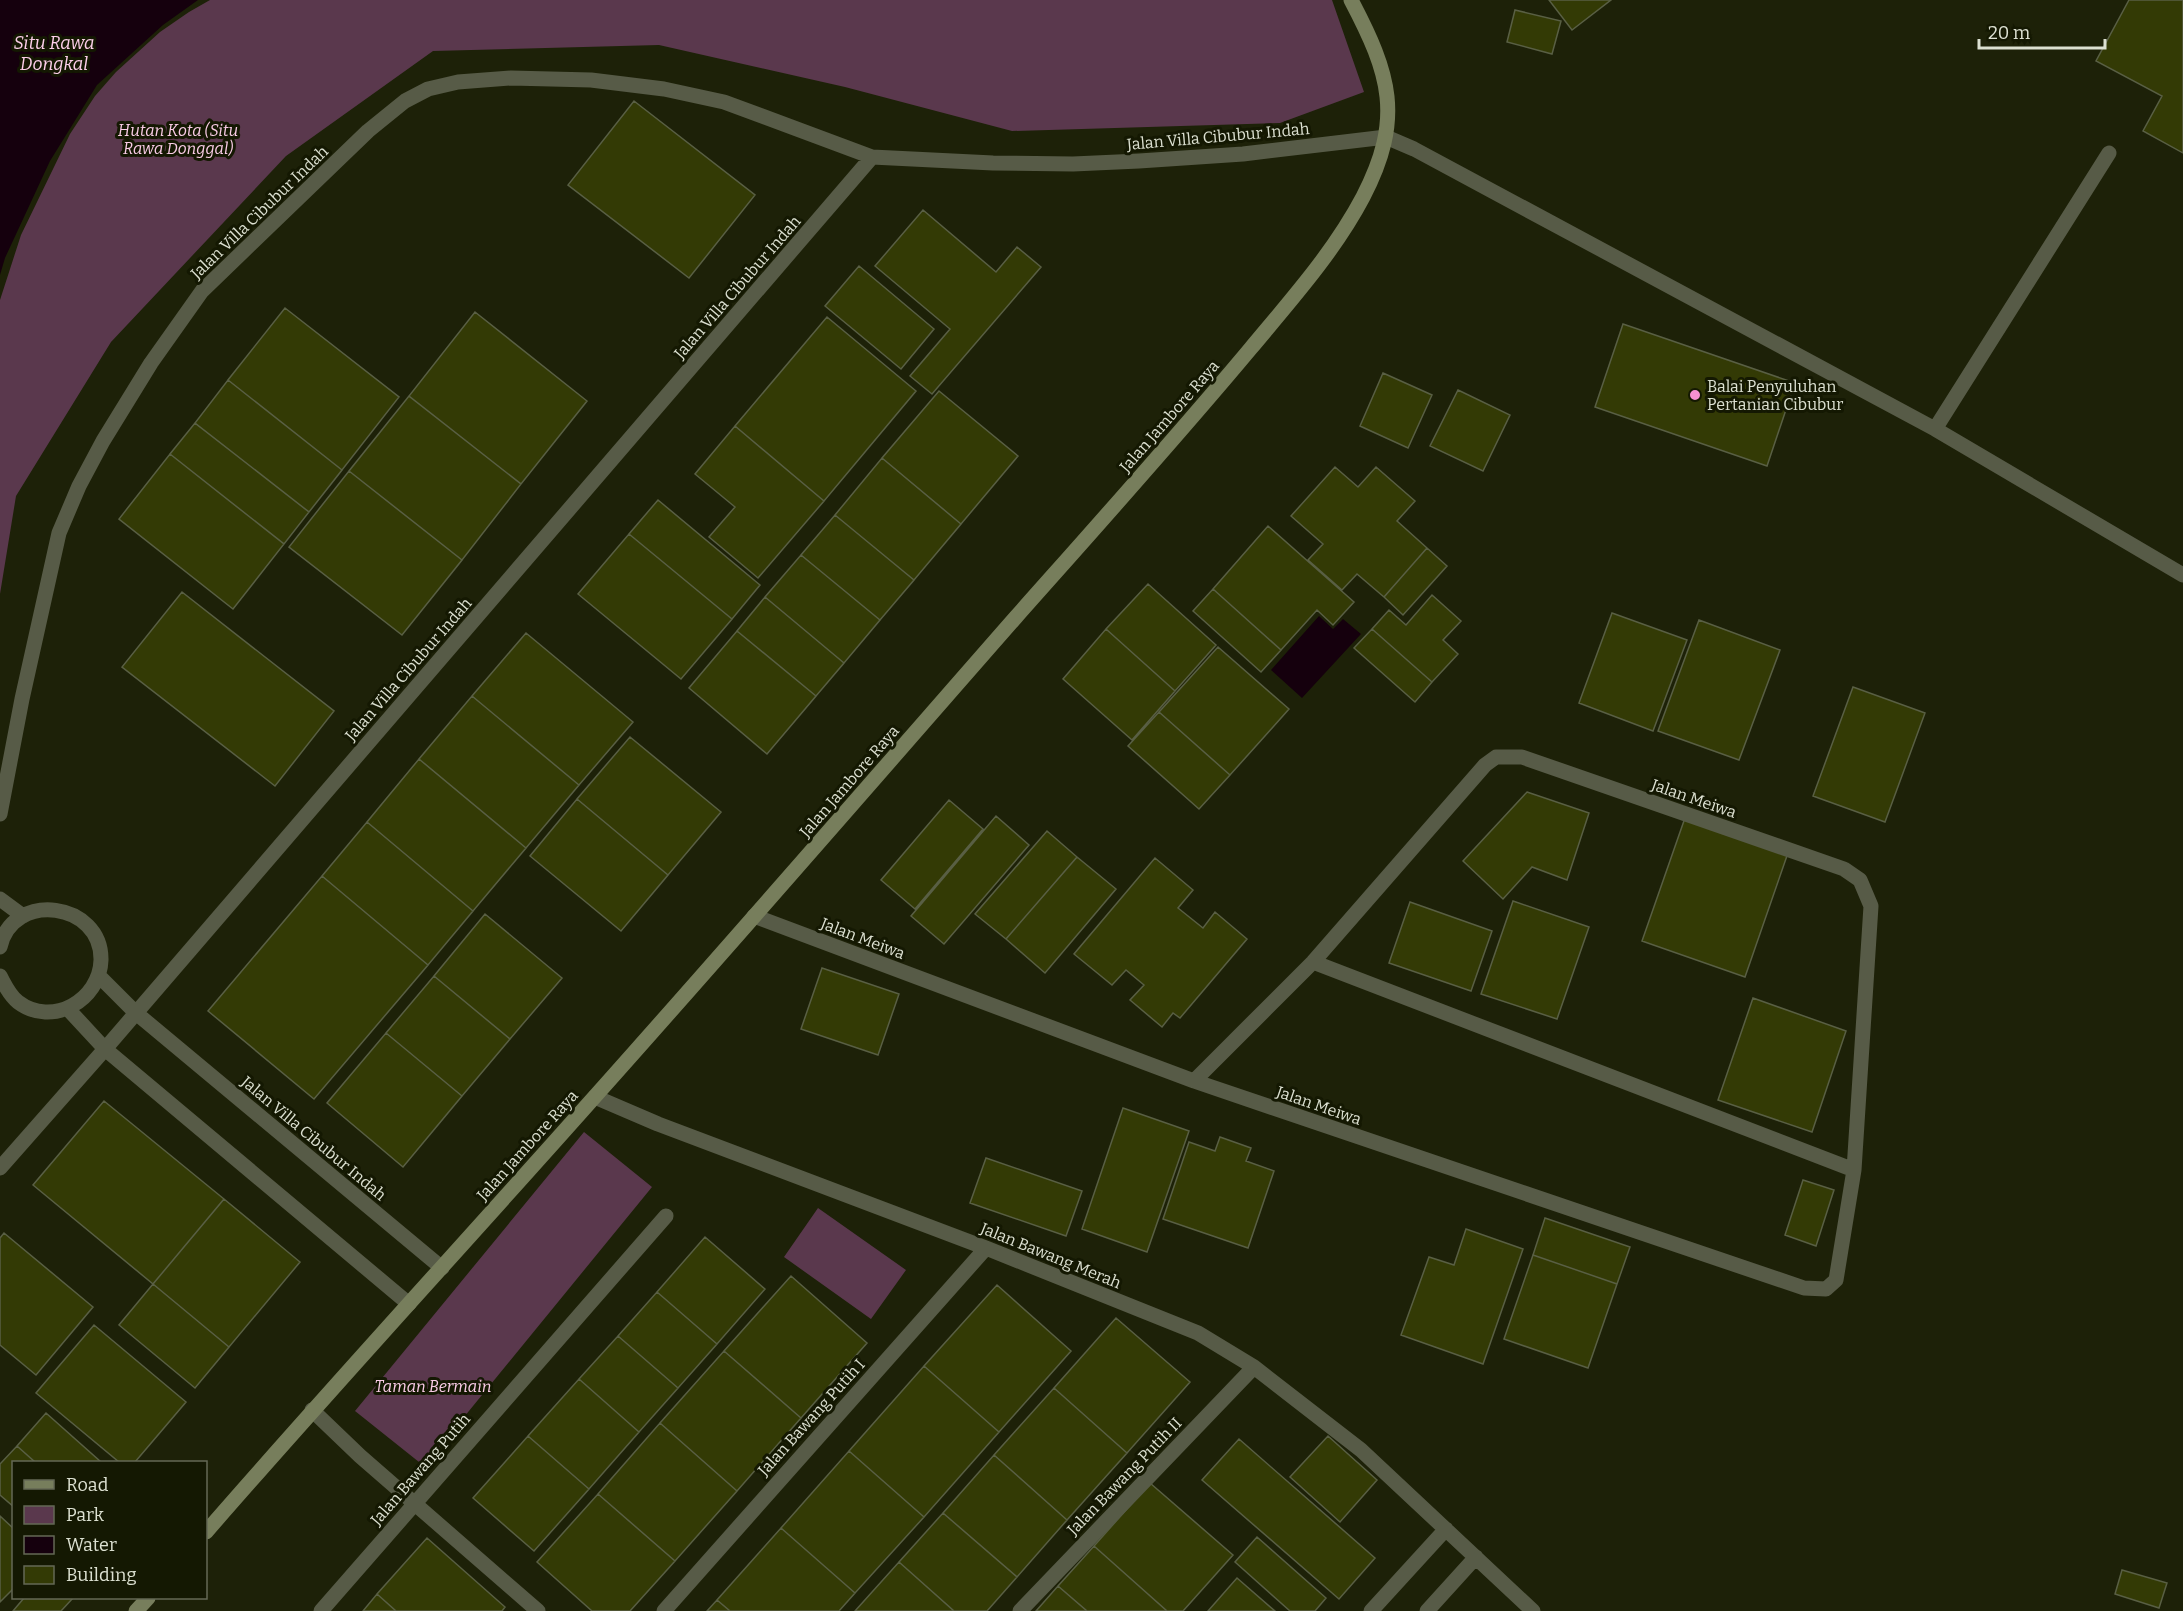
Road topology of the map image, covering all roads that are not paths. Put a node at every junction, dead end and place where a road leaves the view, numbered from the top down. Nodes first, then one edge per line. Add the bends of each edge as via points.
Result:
1 (1351, 0) edge
2 (1386, 137) junction
3 (2109, 153) dead end
4 (872, 157) junction
5 (1935, 429) junction
6 (2183, 575) edge
7 (0, 814) edge
8 (0, 899) edge
9 (23, 916) junction
10 (754, 916) junction
11 (0, 947) edge
12 (1313, 962) junction
13 (99, 975) junction
14 (0, 976) edge
15 (68, 1009) junction
16 (136, 1013) junction
17 (105, 1049) junction
18 (1194, 1082) junction
19 (594, 1097) junction
20 (0, 1168) edge
21 (1854, 1170) junction
22 (666, 1216) dead end
23 (986, 1248) junction
24 (442, 1268) junction
25 (409, 1304) junction
26 (1254, 1366) junction
27 (312, 1410) junction
28 (414, 1503) junction
29 (1446, 1529) junction
30 (207, 1531) edge
31 (1476, 1557) junction
32 (147, 1599) edge
33 (136, 1611) edge
34 (321, 1611) edge
35 (538, 1611) edge
36 (664, 1611) edge
37 (1020, 1611) edge
38 (1371, 1611) edge
39 (1427, 1611) edge
40 (1533, 1611) edge

1 - 2 street, Jalan Jambore Raya via 1369,33 1386,82
2 - 4 street, Jalan Villa Cibubur Indah via 1244,154 1117,162 993,163
2 - 5 street
2 - 10 street, Jalan Jambore Raya via 1364,196 1314,271 1220,384
3 - 5 street
4 - 7 street, Jalan Villa Cibubur Indah via 724,102 664,89 511,78 428,88 405,101 368,131 202,291 103,441 59,533
4 - 16 street, Jalan Villa Cibubur Indah
5 - 6 street
8 - 9 street
9 - 11 street via 9,928
9 - 13 street via 57,909 74,915 88,926 97,941
10 - 18 street, Jalan Meiwa
10 - 19 street, Jalan Jambore Raya
12 - 18 street, Jalan Meiwa
12 - 21 street
12 - 21 street, Jalan Meiwa via 1496,757 1522,757 1844,870 1860,880 1871,906
13 - 15 street via 92,989
13 - 16 street, Jalan Villa Cibubur Indah
14 - 15 street via 19,1003 51,1012
15 - 17 street
16 - 17 street, Jalan Villa Cibubur Indah
16 - 24 street, Jalan Villa Cibubur Indah
17 - 20 street, Jalan Villa Cibubur Indah
17 - 25 street
18 - 21 street, Jalan Meiwa via 1804,1288 1826,1289 1836,1280
19 - 23 street, Jalan Bawang Merah
19 - 24 street, Jalan Jambore Raya
22 - 28 street, Jalan Bawang Putih
23 - 26 street, Jalan Bawang Merah via 1198,1333
23 - 36 street, Jalan Bawang Putih I
24 - 25 street, Jalan Jambore Raya
25 - 27 street, Jalan Jambore Raya
26 - 29 street, Jalan Bawang Merah via 1360,1450
26 - 37 street, Jalan Bawang Putih II
27 - 28 street
27 - 30 street, Jalan Jambore Raya
28 - 34 street, Jalan Bawang Putih
28 - 35 street
29 - 31 street, Jalan Bawang Merah
29 - 38 street
31 - 39 street
31 - 40 street, Jalan Bawang Merah
32 - 33 street

